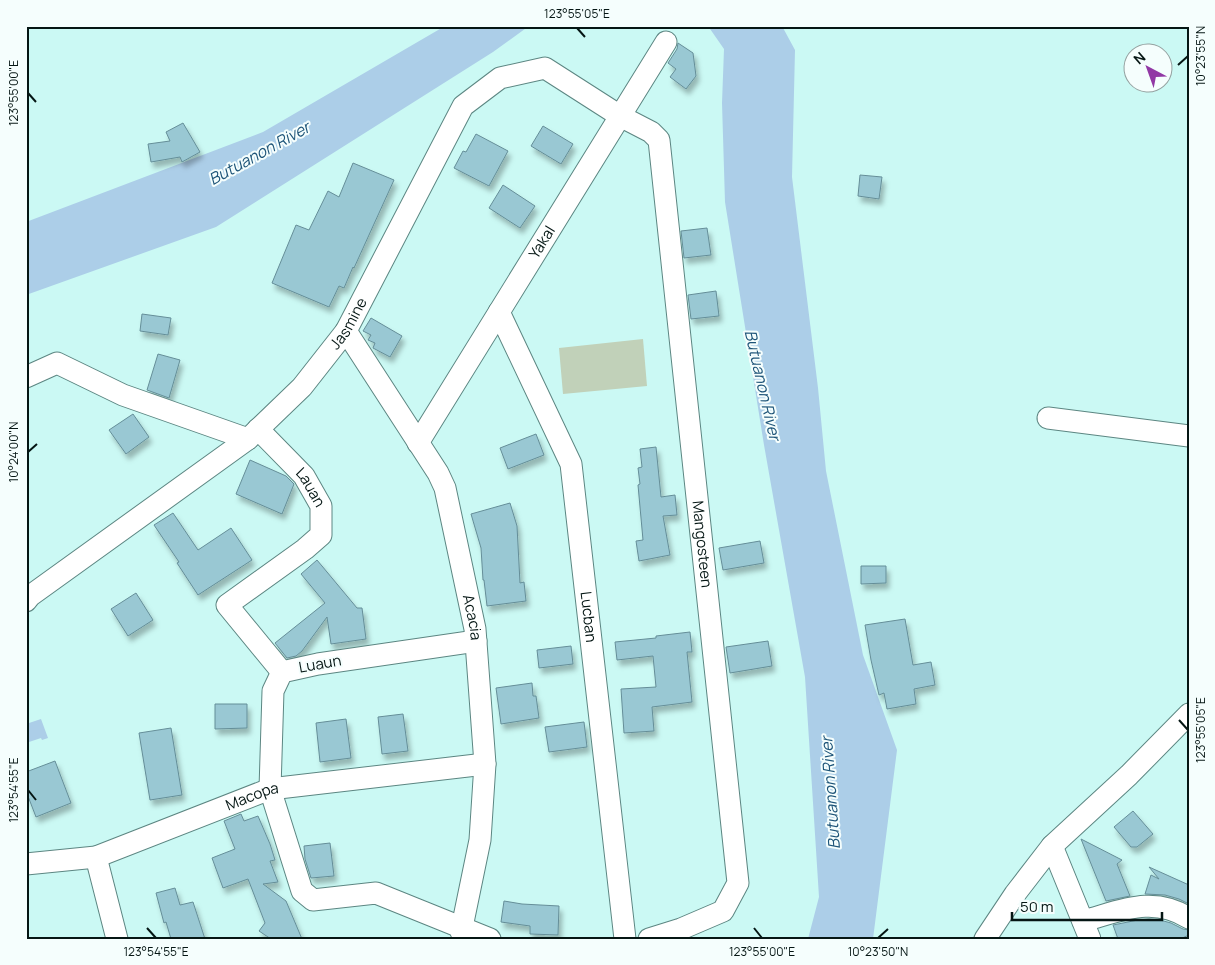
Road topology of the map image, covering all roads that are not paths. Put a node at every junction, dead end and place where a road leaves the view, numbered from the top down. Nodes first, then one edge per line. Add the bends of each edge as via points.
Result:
1 (666, 42) dead end
2 (620, 116) junction
3 (499, 312) junction
4 (346, 331) junction
5 (26, 377) edge
6 (1048, 418) dead end
7 (253, 434) junction
8 (1189, 436) edge
9 (418, 443) junction
10 (26, 601) edge
11 (476, 641) junction
12 (282, 672) junction
13 (1189, 714) edge
14 (485, 764) junction
15 (270, 789) junction
16 (1052, 846) junction
17 (96, 857) junction
18 (26, 864) edge
19 (1189, 918) edge
20 (1087, 930) edge
21 (459, 934) edge
22 (117, 939) edge
23 (490, 939) edge
24 (625, 939) edge
25 (649, 939) edge
26 (985, 939) edge

1 - 2 street, Yakal
2 - 3 street, Yakal
2 - 4 street, Jasmine via 544,68 500,78 464,106
2 - 25 street, Mangosteen via 651,132 658,140 738,883 723,911
3 - 9 street, Yakal
3 - 24 street, Lucban via 571,464
4 - 7 street, Jasmine via 302,388
4 - 9 street, Acacia
5 - 7 street via 57,363 123,395
6 - 8 street
7 - 10 street, Jasmine
7 - 12 street, Lauan via 304,476 321,506 321,535 227,605
9 - 11 street, Acacia via 445,488
11 - 12 street, Luaun
11 - 14 street, Acacia
12 - 15 street, Luaun via 273,691
13 - 16 street
14 - 15 street, Macopa
14 - 21 street, Acacia via 480,840
15 - 17 street, Macopa
15 - 21 street via 302,892 313,900 376,892
16 - 20 street
16 - 26 street
17 - 18 street, Macopa
17 - 22 street
19 - 20 street via 1165,907 1142,906
21 - 23 street

